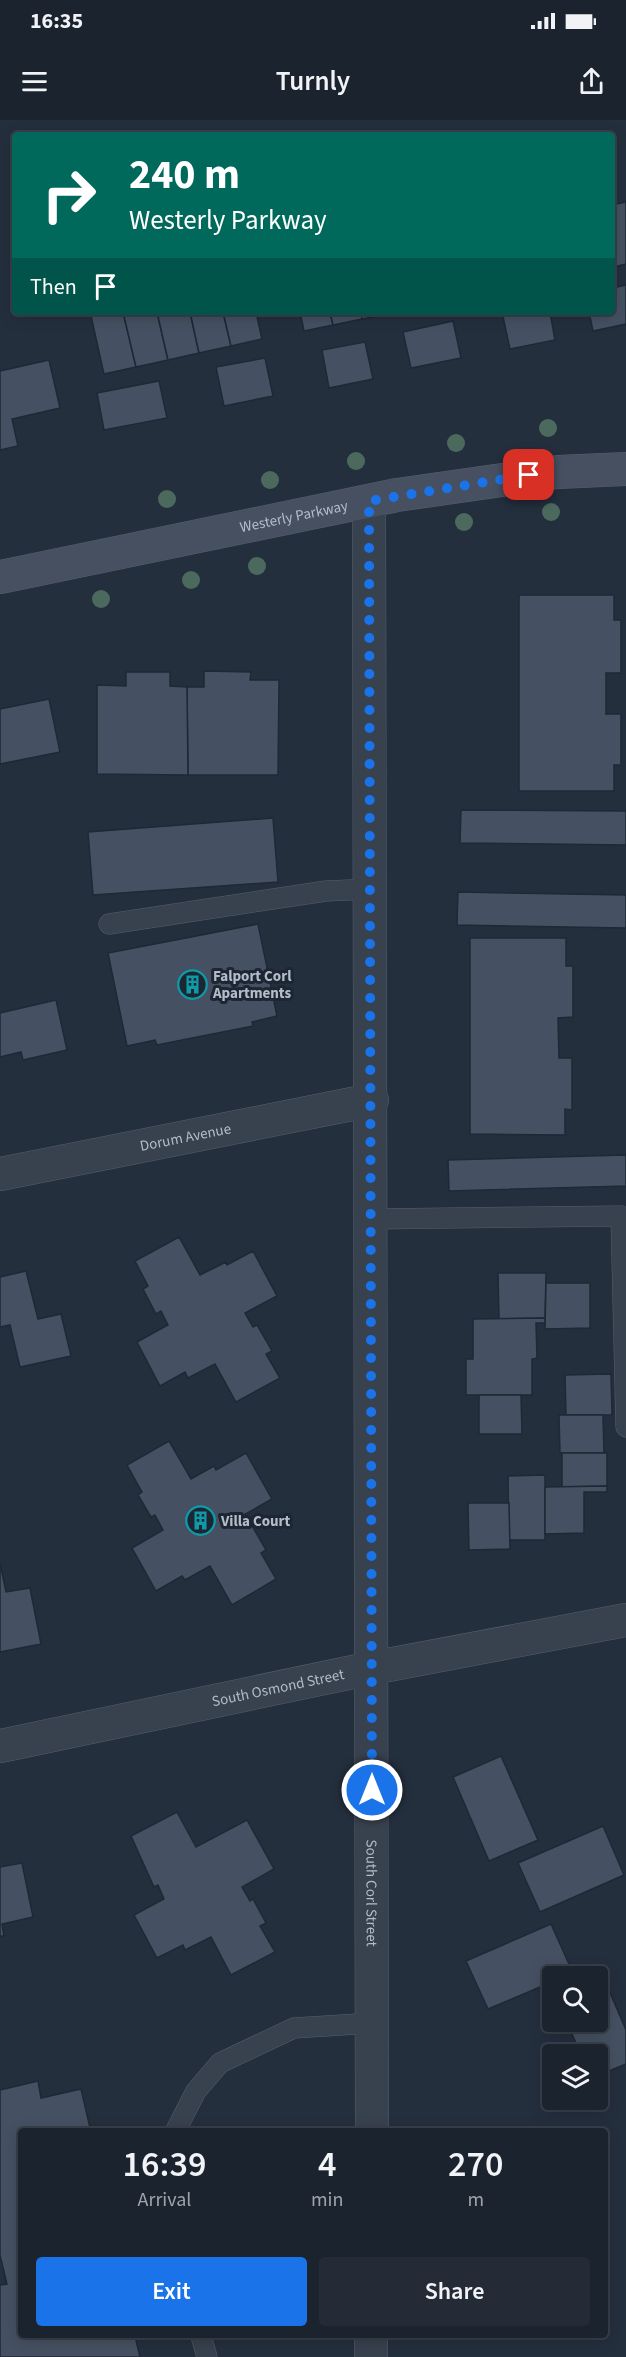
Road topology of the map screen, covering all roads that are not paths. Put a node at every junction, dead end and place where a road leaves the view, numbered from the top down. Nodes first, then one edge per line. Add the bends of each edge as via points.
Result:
1 (626, 469) edge
2 (369, 501) junction
3 (0, 577) edge
4 (372, 889) junction
5 (109, 924) dead end
6 (372, 1100) junction
7 (0, 1174) edge
8 (372, 1219) junction
9 (626, 1427) edge
10 (626, 1620) edge
11 (372, 1668) junction
12 (0, 1746) edge
13 (373, 2023) junction
14 (177, 2128) edge
15 (372, 2128) edge
16 (202, 2338) edge
17 (371, 2338) edge
18 (207, 2357) edge
19 (371, 2357) edge

1 - 2 main road, Westerly Parkway via 529,475
2 - 3 main road, Westerly Parkway
2 - 4 street, South Corl Street
4 - 5 lane via 326,891
4 - 6 street, South Corl Street
6 - 7 street, Dorum Avenue
6 - 8 street, South Corl Street
8 - 9 lane via 621,1216
8 - 11 street, South Corl Street
10 - 11 street, South Osmond Street
11 - 12 street, South Osmond Street
11 - 13 street, South Corl Street
13 - 14 lane via 294,2028 220,2063 196,2091
13 - 15 street, South Corl Street
16 - 18 lane
17 - 19 street

